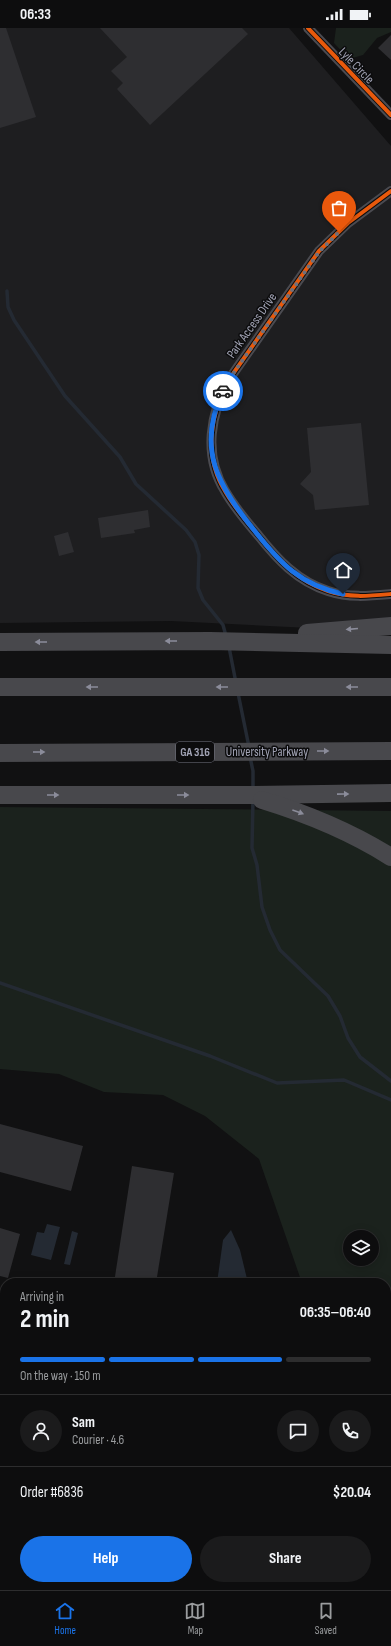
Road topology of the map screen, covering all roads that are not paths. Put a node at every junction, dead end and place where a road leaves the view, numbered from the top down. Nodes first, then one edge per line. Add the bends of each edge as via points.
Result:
1 (308, 28) edge
2 (391, 115) edge
3 (391, 191) edge
4 (391, 594) edge
5 (391, 626) edge
6 (210, 641) junction
7 (0, 642) edge
8 (391, 645) edge
9 (0, 686) edge
10 (391, 687) edge
11 (391, 751) edge
12 (0, 753) edge
13 (391, 793) edge
14 (0, 795) edge
15 (248, 795) junction
16 (391, 857) edge

1 - 2 street, Lyle Circle
3 - 4 street, Park Access Drive via 348,223 319,252 230,378 219,399 211,433 214,464 224,490 270,550 288,569 303,580 328,591 358,596
5 -> 6 highway
6 -> 7 highway
6 - 8 highway
10 -> 9 highway
12 -> 11 highway, University Parkway / GA 316
15 -> 13 highway
14 -> 15 highway
15 -> 16 highway via 337,827

